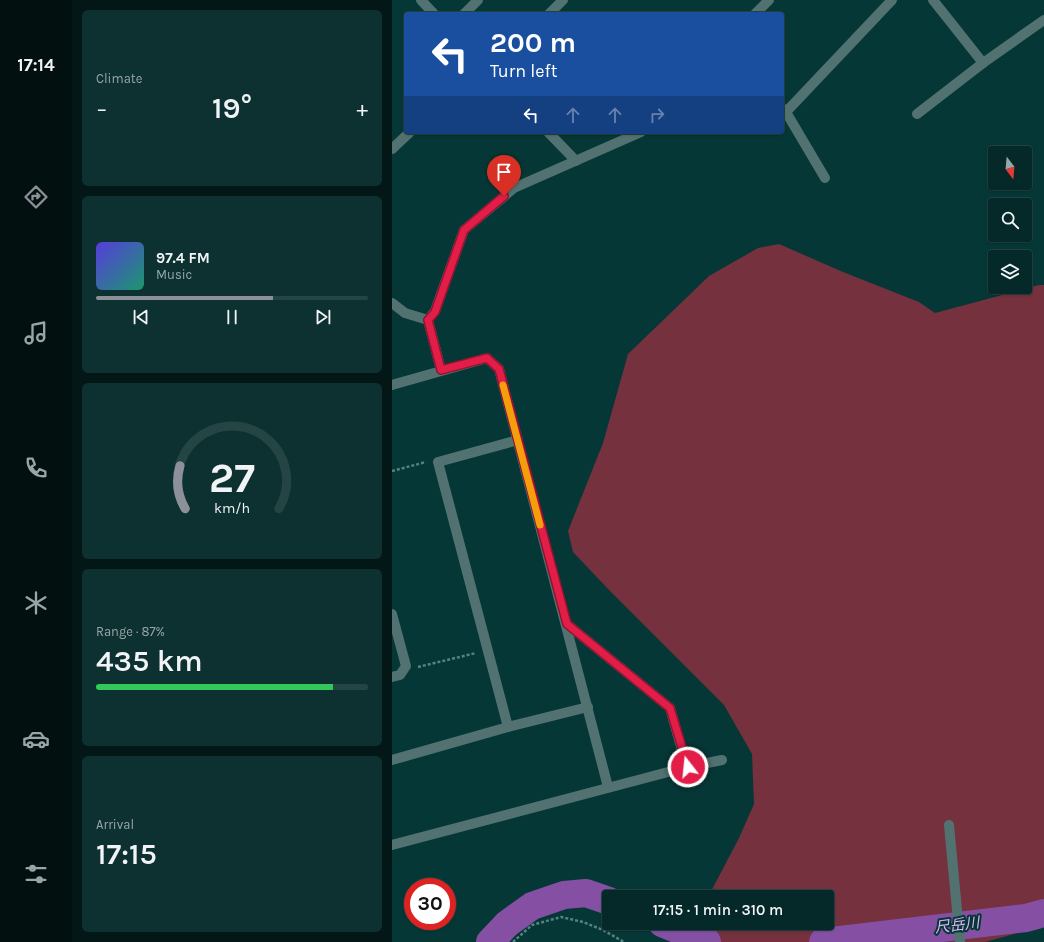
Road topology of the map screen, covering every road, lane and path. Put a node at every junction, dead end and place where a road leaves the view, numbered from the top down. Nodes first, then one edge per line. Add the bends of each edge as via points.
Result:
1 (420, 0) edge
2 (478, 0) edge
3 (563, 0) edge
4 (769, 0) edge
5 (892, 0) edge
6 (933, 0) edge
7 (432, 12) edge
8 (466, 12) edge
9 (551, 12) edge
10 (757, 12) edge
11 (1044, 20) edge
12 (983, 63) junction
13 (784, 110) edge
14 (917, 114) dead end
15 (408, 134) edge
16 (550, 134) edge
17 (637, 134) edge
18 (392, 149) edge
19 (576, 161) junction
20 (825, 178) dead end
21 (392, 303) edge
22 (428, 320) junction
23 (441, 370) junction
24 (392, 385) edge
25 (518, 440) junction
26 (438, 462) junction
27 (392, 471) edge
28 (392, 614) edge
29 (567, 624) junction
30 (488, 650) junction
31 (406, 666) junction
32 (392, 677) edge
33 (588, 707) junction
34 (508, 727) junction
35 (392, 760) edge
36 (722, 760) dead end
37 (688, 767) junction
38 (608, 787) junction
39 (949, 825) dead end
40 (392, 845) edge
41 (513, 942) edge
42 (624, 942) edge
43 (960, 942) edge

1 - 7 street
2 - 8 street
3 - 9 street
4 - 10 street
5 - 13 street
6 - 12 street
11 - 12 street
12 - 14 street
13 - 20 street
15 - 18 street
16 - 19 street
17 - 19 street
19 - 22 street via 514,188 464,230 435,312
21 - 22 street via 405,313
22 - 23 street
23 - 24 street
23 - 25 street via 487,358 499,369
25 - 26 street
25 - 29 street
26 - 27 path via 429,461
26 - 30 street
28 - 31 street
29 - 33 street
29 - 37 street via 670,708
30 - 31 path via 413,669
30 - 34 street
31 - 32 street via 400,675
33 - 34 street
33 - 38 street
34 - 35 street
36 - 37 street
37 - 38 street
38 - 40 street
39 - 43 street
41 - 42 path via 532,925 561,917 583,922

